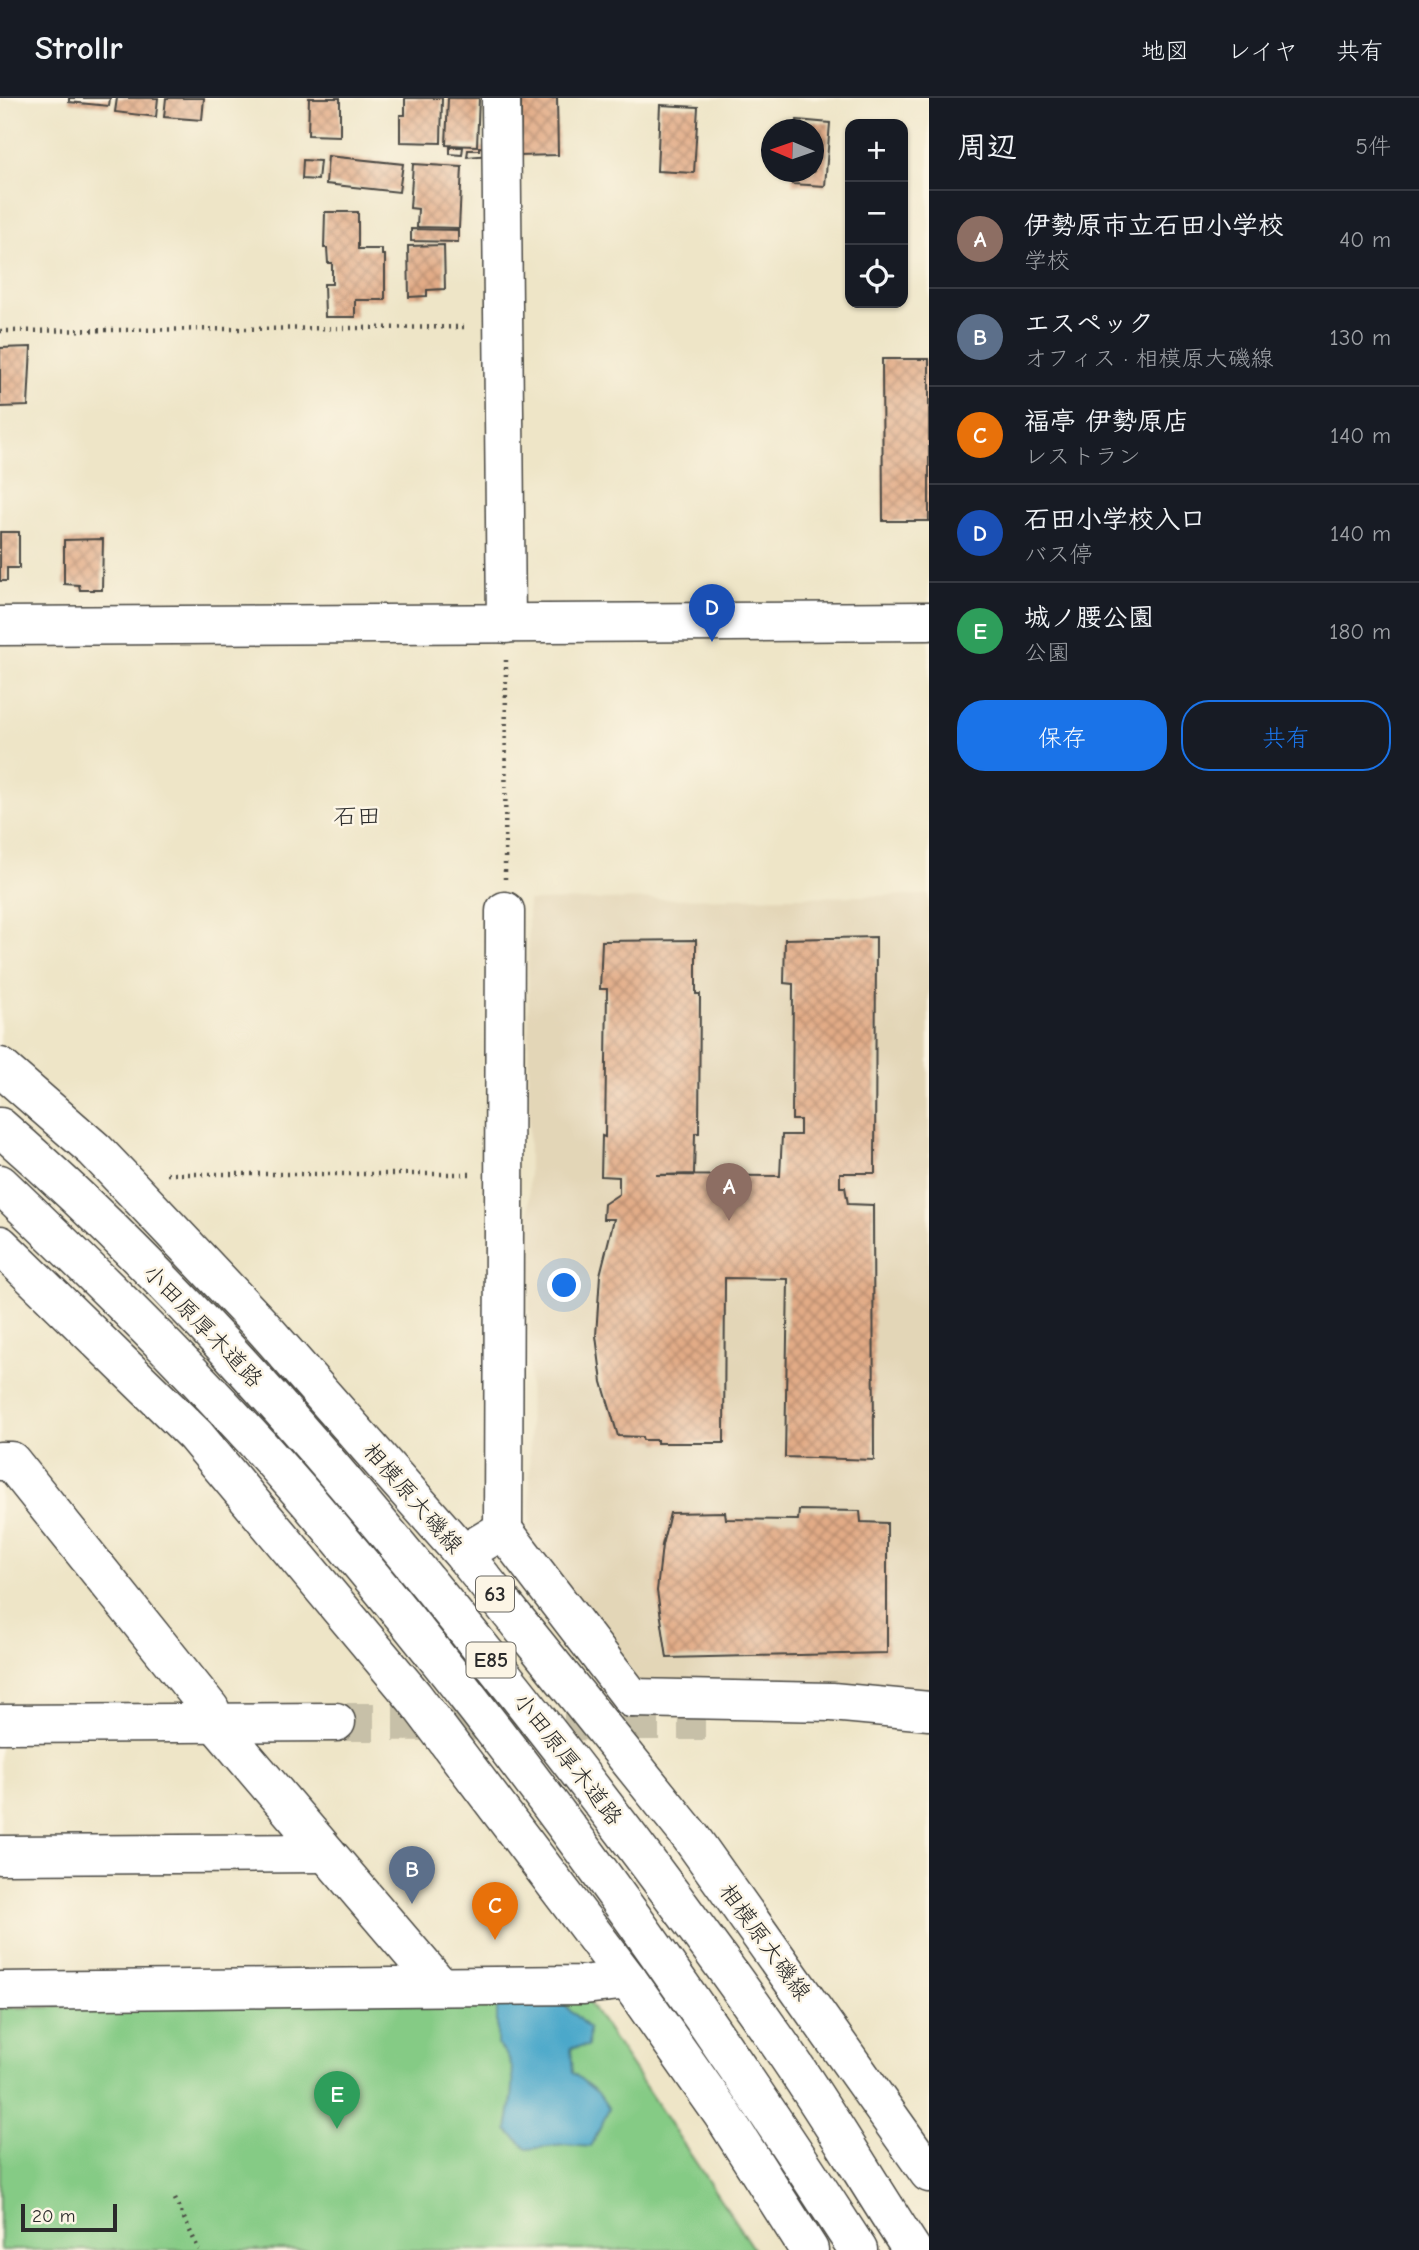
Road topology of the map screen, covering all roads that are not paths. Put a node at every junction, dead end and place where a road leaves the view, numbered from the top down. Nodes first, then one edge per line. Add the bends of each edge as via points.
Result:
1 (501, 98) edge
2 (929, 621) edge
3 (506, 624) junction
4 (0, 626) edge
5 (505, 911) road end
6 (0, 1067) edge
7 (0, 1127) edge
8 (0, 1184) edge
9 (0, 1245) edge
10 (0, 1461) edge
11 (503, 1530) junction
12 (463, 1554) junction
13 (632, 1698) junction
14 (832, 1702) junction
15 (929, 1711) edge
16 (214, 1721) junction
17 (705, 1721) tunnel mouth
18 (336, 1722) tunnel mouth
19 (0, 1724) edge
20 (607, 1736) junction
21 (327, 1853) junction
22 (0, 1855) edge
23 (628, 1979) junction
24 (440, 1986) junction
25 (0, 1991) edge
26 (929, 2172) edge
27 (809, 2250) edge
28 (858, 2250) edge
29 (912, 2250) edge

1 - 3 main road
2 - 3 main road
3 - 4 main road
5 - 11 main road
6 - 12 main road, 相模原大磯線 / 63 via 95,1150 138,1195 260,1324
7 - 29 main road, 小田原厚木道路 / E85 via 203,1322 361,1500 643,1856 780,2044
8 - 28 main road, 小田原厚木道路 / E85 via 170,1350 346,1546 607,1880 742,2071
9 - 23 main road via 195,1435 414,1697
10 - 16 main road via 11,1461 210,1709
11 - 12 main road
11 - 13 main road
12 - 20 main road, 相模原大磯線 / 63
13 - 14 main road
13 - 20 main road
14 - 15 main road
14 - 17 main road via 822,1719
16 - 18 main road
16 - 19 main road
16 - 21 main road
20 - 26 main road, 相模原大磯線 / 63 via 690,1836
21 - 22 main road
21 - 24 main road
23 - 24 main road via 582,1985
23 - 27 main road
24 - 25 main road

